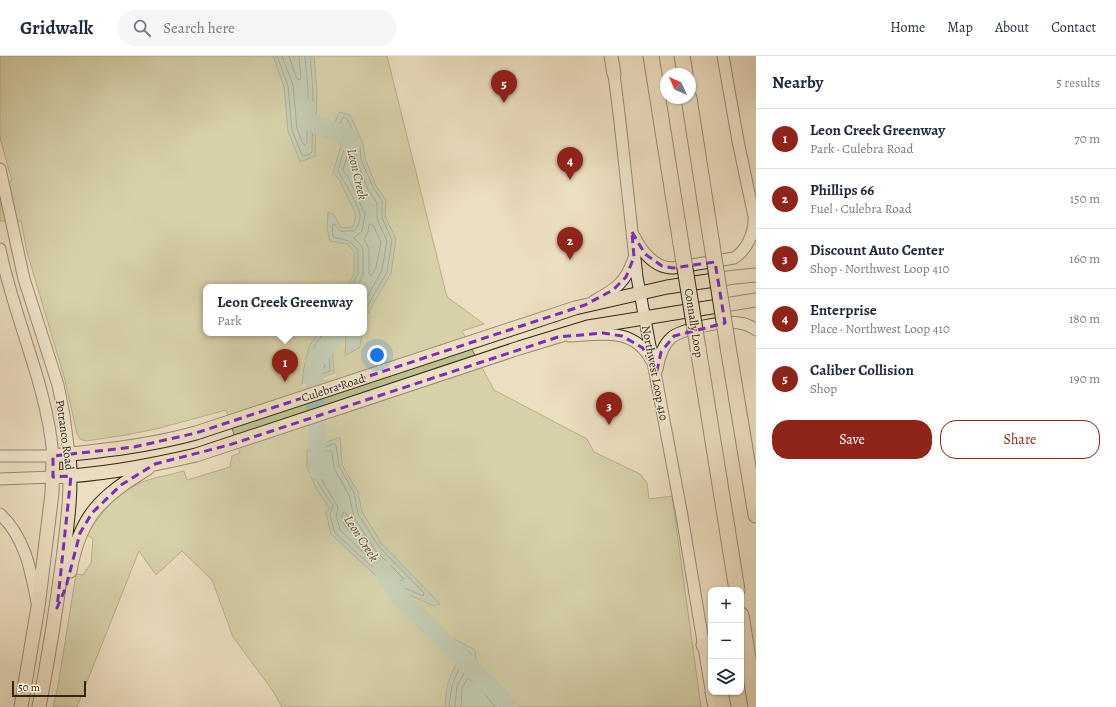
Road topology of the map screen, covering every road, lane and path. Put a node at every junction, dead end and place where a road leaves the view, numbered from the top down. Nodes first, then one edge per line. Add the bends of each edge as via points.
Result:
1 (611, 56) edge
2 (651, 56) edge
3 (682, 56) edge
4 (723, 56) edge
5 (684, 68) edge
6 (614, 74) joint
7 (690, 104) edge
8 (0, 169) edge
9 (755, 223) edge
10 (632, 232) junction
11 (0, 249) edge
12 (634, 257) junction
13 (756, 275) edge
14 (640, 293) junction
15 (756, 300) edge
16 (585, 305) junction
17 (644, 318) junction
18 (756, 330) edge
19 (558, 337) junction
20 (656, 375) junction
21 (69, 454) junction
22 (0, 456) edge
23 (53, 456) junction
24 (155, 464) junction
25 (70, 476) junction
26 (0, 478) edge
27 (53, 478) junction
28 (0, 514) edge
29 (756, 515) edge
30 (737, 587) edge
31 (38, 607) junction
32 (57, 608) junction
33 (742, 623) edge
34 (707, 650) edge
35 (708, 660) edge
36 (712, 695) edge
37 (721, 695) edge
38 (21, 707) edge
39 (39, 707) edge
40 (714, 707) edge
41 (723, 707) edge
42 (756, 707) edge

1 - 6 main road, Northwest Loop 410
2 - 30 highway, Connally Loop, bridge
3 - 5 highway
4 - 9 main road
6 - 10 main road, Northwest Loop 410
7 - 29 highway, bridge
8 - 21 main road, Potranco Road via 24,279 58,385
9 - 10 main road via 746,246 738,256 673,268 651,260 641,249
10 - 12 main road, Northwest Loop 410
11 - 23 main road, Potranco Road via 8,284 36,372 48,420
12 - 14 main road, Northwest Loop 410
12 - 16 main road via 618,286
13 - 14 main road, Culebra Road
14 - 16 main road, Culebra Road
14 - 17 main road, Northwest Loop 410
15 - 17 main road, Culebra Road
16 - 21 main road, Culebra Road via 186,435 151,444
17 - 19 main road, Culebra Road via 588,327
17 - 20 main road, Northwest Loop 410
18 - 20 main road via 733,322 678,333 664,346
19 - 20 main road via 603,333 622,336 643,348
19 - 24 main road, Culebra Road via 229,445
20 - 34 main road, Northwest Loop 410
21 - 23 main road, Culebra Road
21 - 25 main road, Potranco Road
22 - 23 main road, Culebra Road
23 - 27 main road, Potranco Road
24 - 25 main road, Culebra Road
24 - 32 main road via 109,494 92,513 80,533 66,587
25 - 27 main road, Culebra Road
25 - 32 main road, Potranco Road
26 - 27 main road, Culebra Road
27 - 31 main road, Potranco Road
28 - 31 main road via 14,530 25,553
31 - 38 main road, Potranco Road
32 - 39 main road, Potranco Road
33 - 42 highway
34 - 35 main road, Northwest Loop 410
36 - 40 main road, Northwest Loop 410
37 - 41 highway

